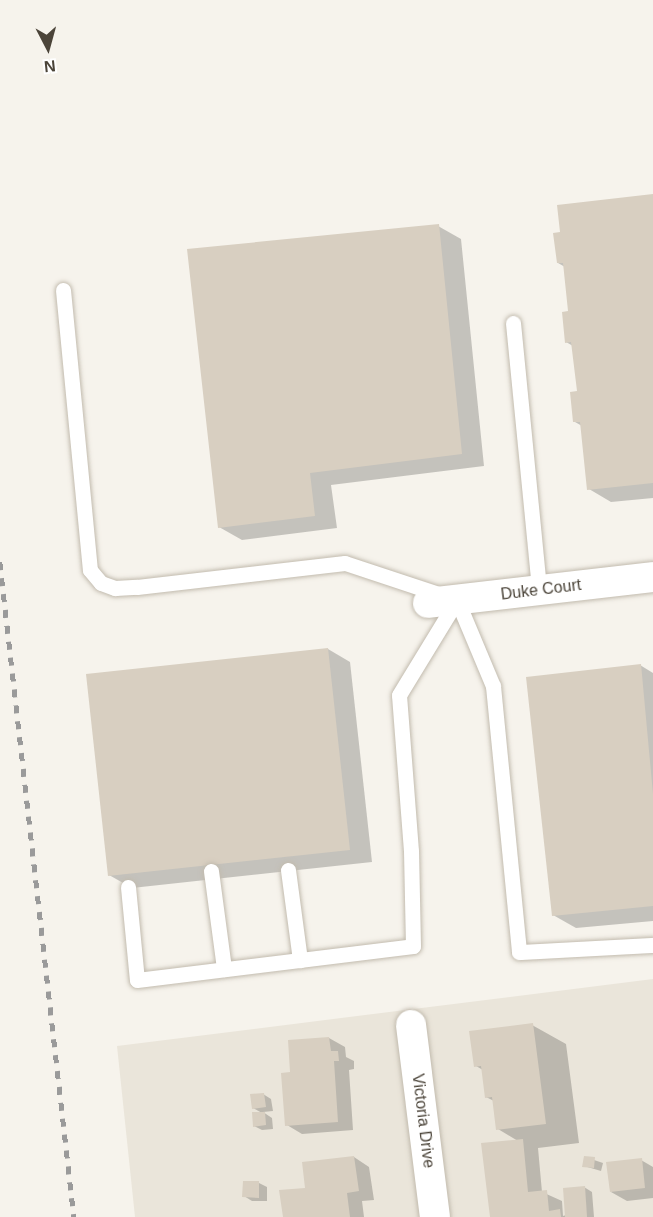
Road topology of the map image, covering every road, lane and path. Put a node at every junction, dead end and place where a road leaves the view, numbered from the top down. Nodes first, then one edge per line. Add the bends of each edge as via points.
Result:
1 (63, 290) dead end
2 (513, 323) dead end
3 (653, 577) edge
4 (539, 590) junction
5 (443, 602) junction
6 (288, 870) dead end
7 (211, 872) dead end
8 (128, 887) dead end
9 (653, 945) edge
10 (300, 960) junction
11 (224, 969) junction
12 (411, 1024) dead end
13 (435, 1217) edge

1 - 5 lane via 90,570 101,583 115,588 137,587 345,563
2 - 4 lane
3 - 4 street, Duke Court
4 - 5 street, Duke Court
5 - 9 lane via 493,686 519,952
5 - 10 lane via 399,695 411,851 413,946
6 - 10 lane
7 - 11 lane
8 - 11 lane via 137,980
10 - 11 lane
12 - 13 street, Victoria Drive

